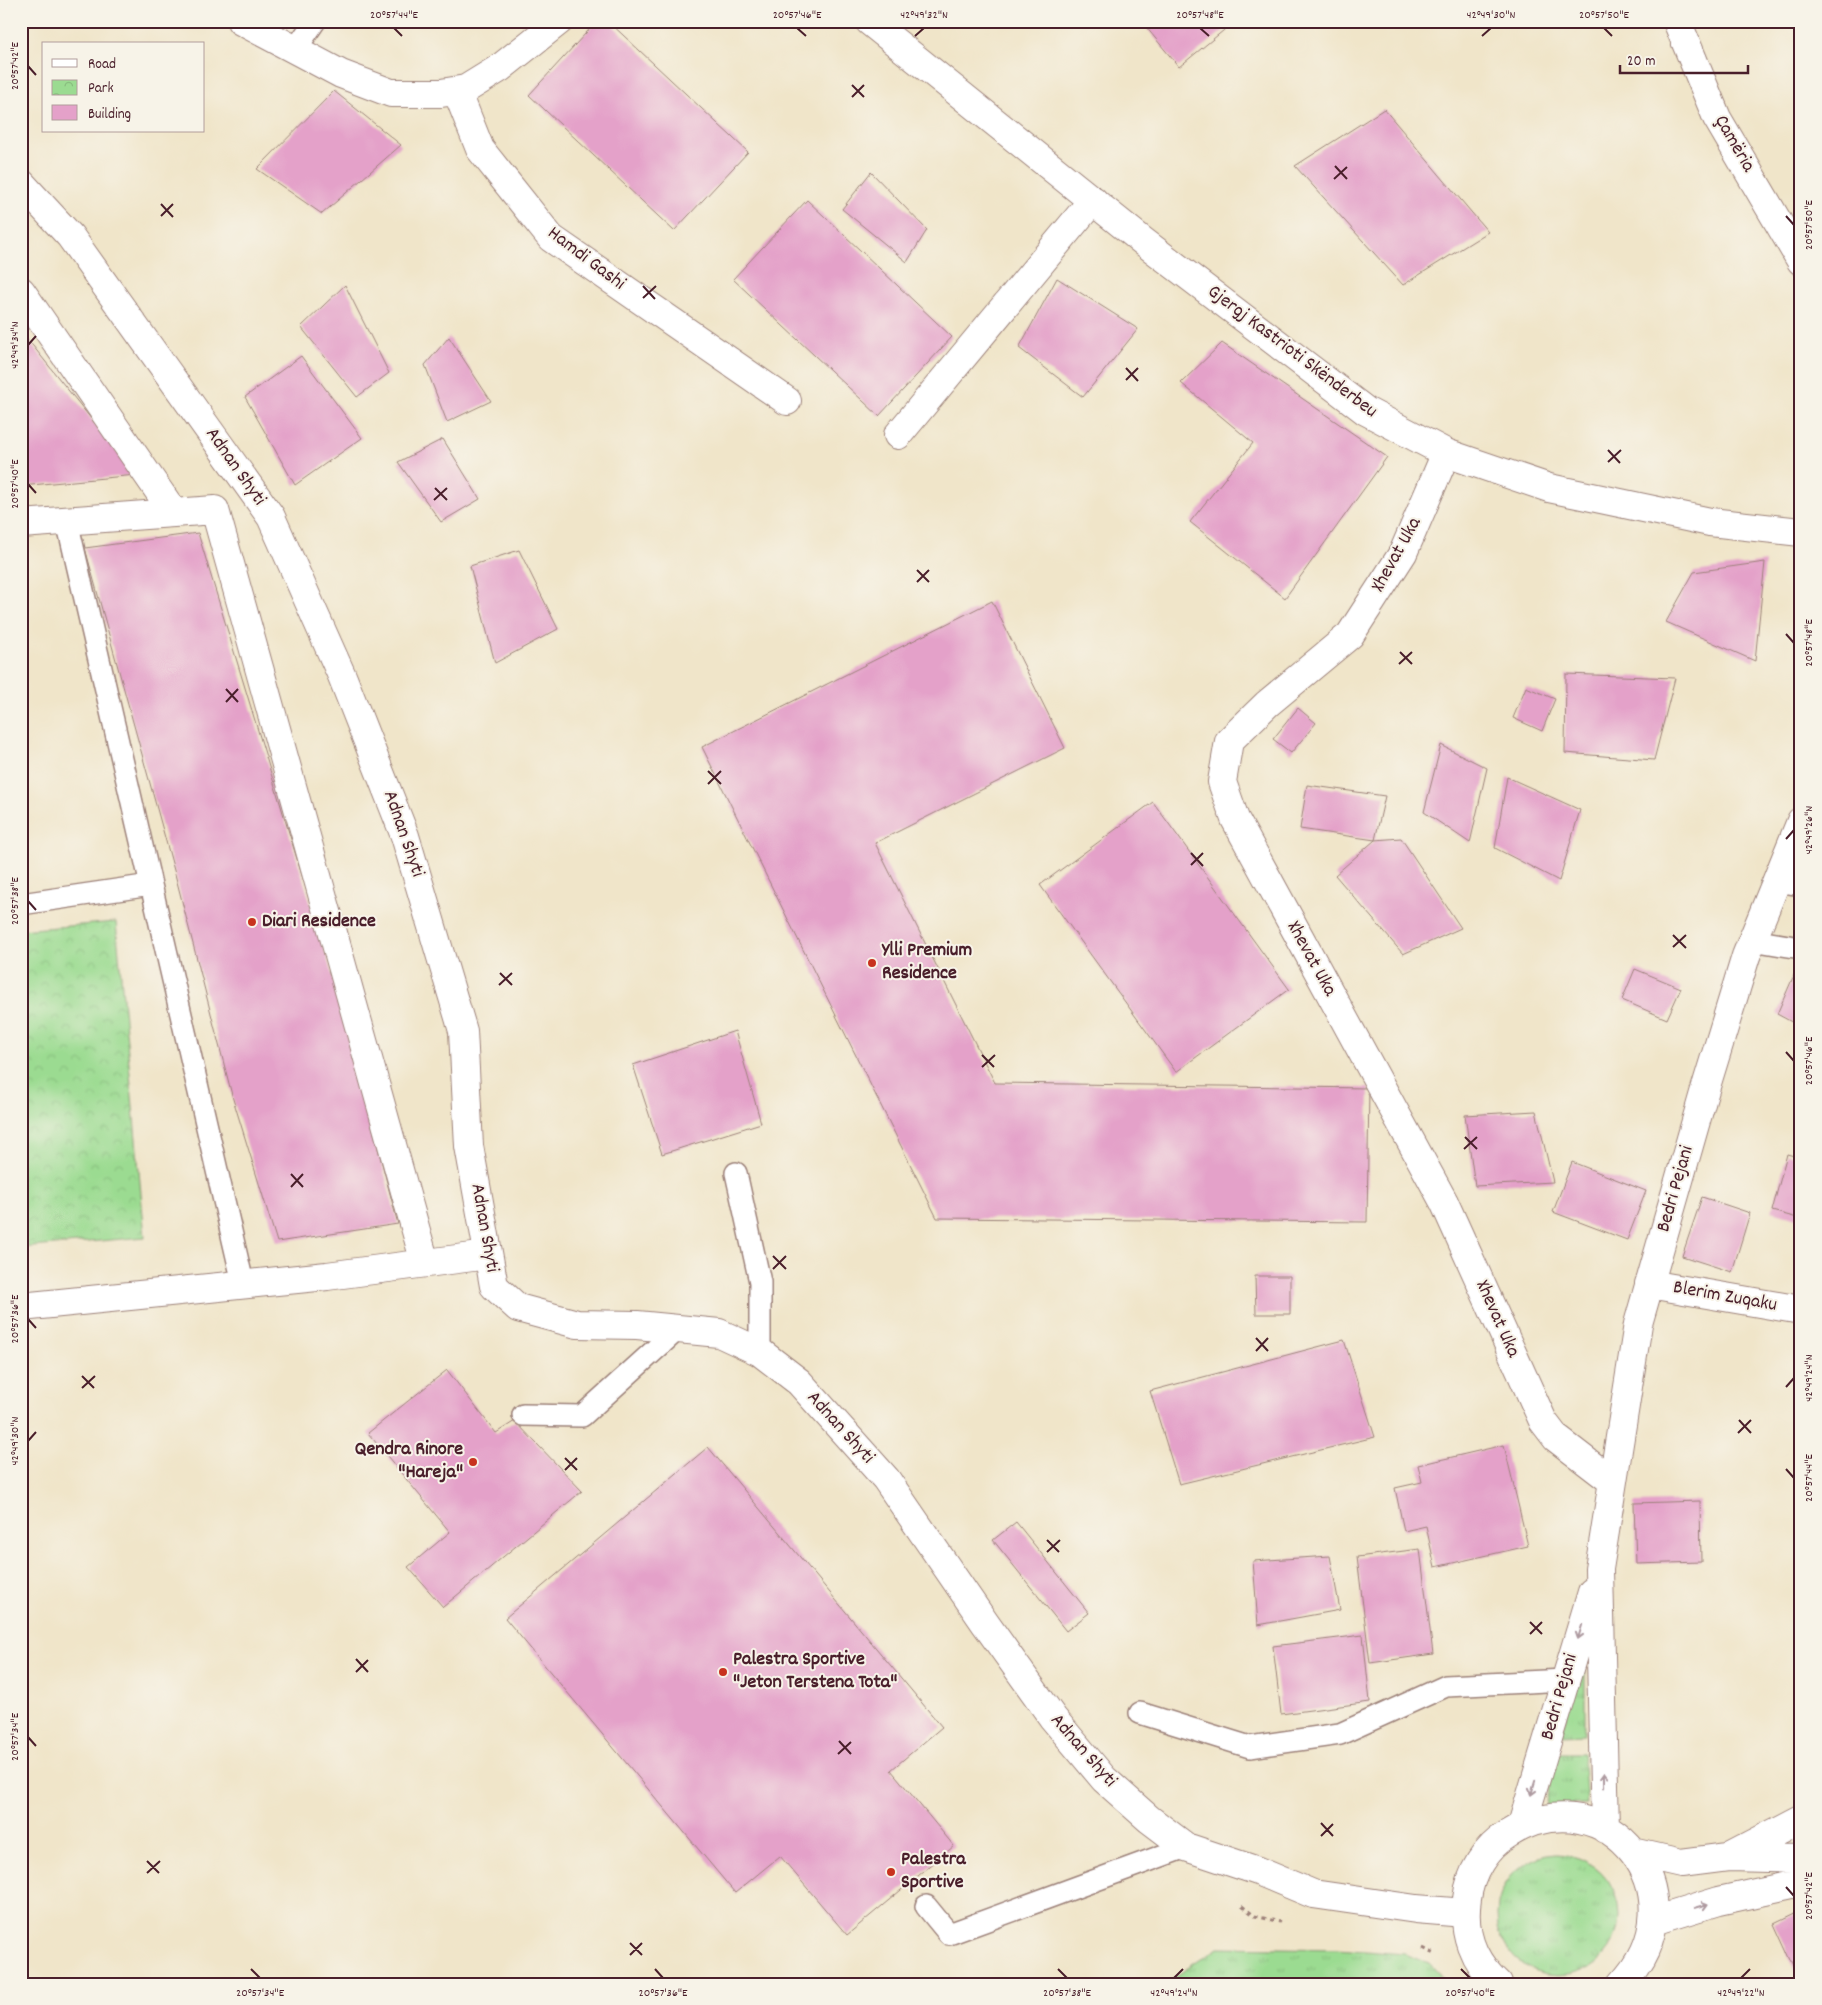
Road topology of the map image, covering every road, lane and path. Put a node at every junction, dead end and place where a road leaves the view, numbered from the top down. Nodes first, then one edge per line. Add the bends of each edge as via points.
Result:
1 (241, 21) edge
2 (315, 21) edge
3 (559, 21) edge
4 (869, 21) edge
5 (1678, 21) edge
6 (295, 50) junction
7 (457, 91) junction
8 (21, 183) edge
9 (1093, 200) junction
10 (1801, 261) edge
11 (21, 291) edge
12 (787, 401) dead end
13 (898, 435) dead end
14 (1446, 453) junction
15 (174, 513) junction
16 (67, 521) junction
17 (21, 524) edge
18 (1801, 532) edge
19 (1801, 821) edge
20 (1788, 883) edge
21 (151, 886) junction
22 (21, 904) edge
23 (1752, 940) junction
24 (1801, 948) edge
25 (736, 1173) dead end
26 (488, 1255) junction
27 (425, 1263) junction
28 (243, 1283) junction
29 (1649, 1284) junction
30 (21, 1307) edge
31 (1801, 1310) edge
32 (678, 1329) junction
33 (760, 1352) junction
34 (523, 1415) dead end
35 (1612, 1481) junction
36 (1599, 1569) junction
37 (1565, 1680) junction
38 (1140, 1713) dead end
39 (1801, 1819) edge
40 (1522, 1825) junction
41 (1605, 1829) junction
42 (1186, 1847) junction
43 (1633, 1852) junction
44 (1728, 1857) junction
45 (1801, 1859) edge
46 (1801, 1883) edge
47 (926, 1906) dead end
48 (1465, 1913) junction
49 (1654, 1921) junction
50 (1498, 1984) edge
51 (1622, 1984) edge

1 - 6 street
2 - 6 lane
3 - 7 street via 500,68
4 - 9 street, Gjergj Kastrioti Skënderbeu
5 - 10 street, Çamëria via 1717,118
6 - 7 street via 340,74 391,93
7 - 12 street, Hamdi Gashi via 480,149 551,238
8 - 26 street, Adnan Shyti via 70,236 271,517 338,668 406,836 463,1031 469,1146
9 - 13 street
9 - 14 street, Gjergj Kastrioti Skënderbeu via 1366,411
11 - 15 street
14 - 18 street, Gjergj Kastrioti Skënderbeu via 1550,488 1710,522
14 - 35 street, Xhevat Uka via 1403,553 1350,635 1229,740 1222,782 1235,819 1444,1202 1543,1421 1556,1438
15 - 16 street
15 - 27 street via 215,510
16 - 17 street
16 - 21 lane
19 - 20 street, Bedri Pejani
20 - 23 street, Bedri Pejani
21 - 22 lane
21 - 28 lane
23 - 24 lane
23 - 29 street, Bedri Pejani
25 - 33 lane via 760,1282
26 - 27 street
26 - 32 street, Adnan Shyti via 494,1286 518,1308 577,1324
27 - 28 street
28 - 30 street
29 - 31 street, Blerim Zuqaku
29 - 35 street, Bedri Pejani via 1638,1324
32 - 33 street, Adnan Shyti via 719,1333
32 - 34 lane via 582,1416
33 - 42 street, Adnan Shyti via 799,1382 886,1479 1048,1710 1104,1779
35 - 36 street, Bedri Pejani
36 -> 37 street, Bedri Pejani
41 -> 36 street, Bedri Pejani
37 - 38 lane via 1446,1686 1340,1734 1250,1747
37 -> 40 street, Bedri Pejani
39 - 44 street
40 - 41 street via 1564,1817
40 - 48 street via 1498,1840 1480,1861 1468,1886
41 - 43 street
42 - 47 lane via 949,1934
42 - 48 street, Adnan Shyti via 1313,1894
43 - 44 street via 1681,1863
43 - 49 street via 1651,1884
44 - 45 street
49 -> 46 street via 1719,1901
48 - 50 street via 1468,1936 1476,1958
49 - 51 street via 1644,1956

